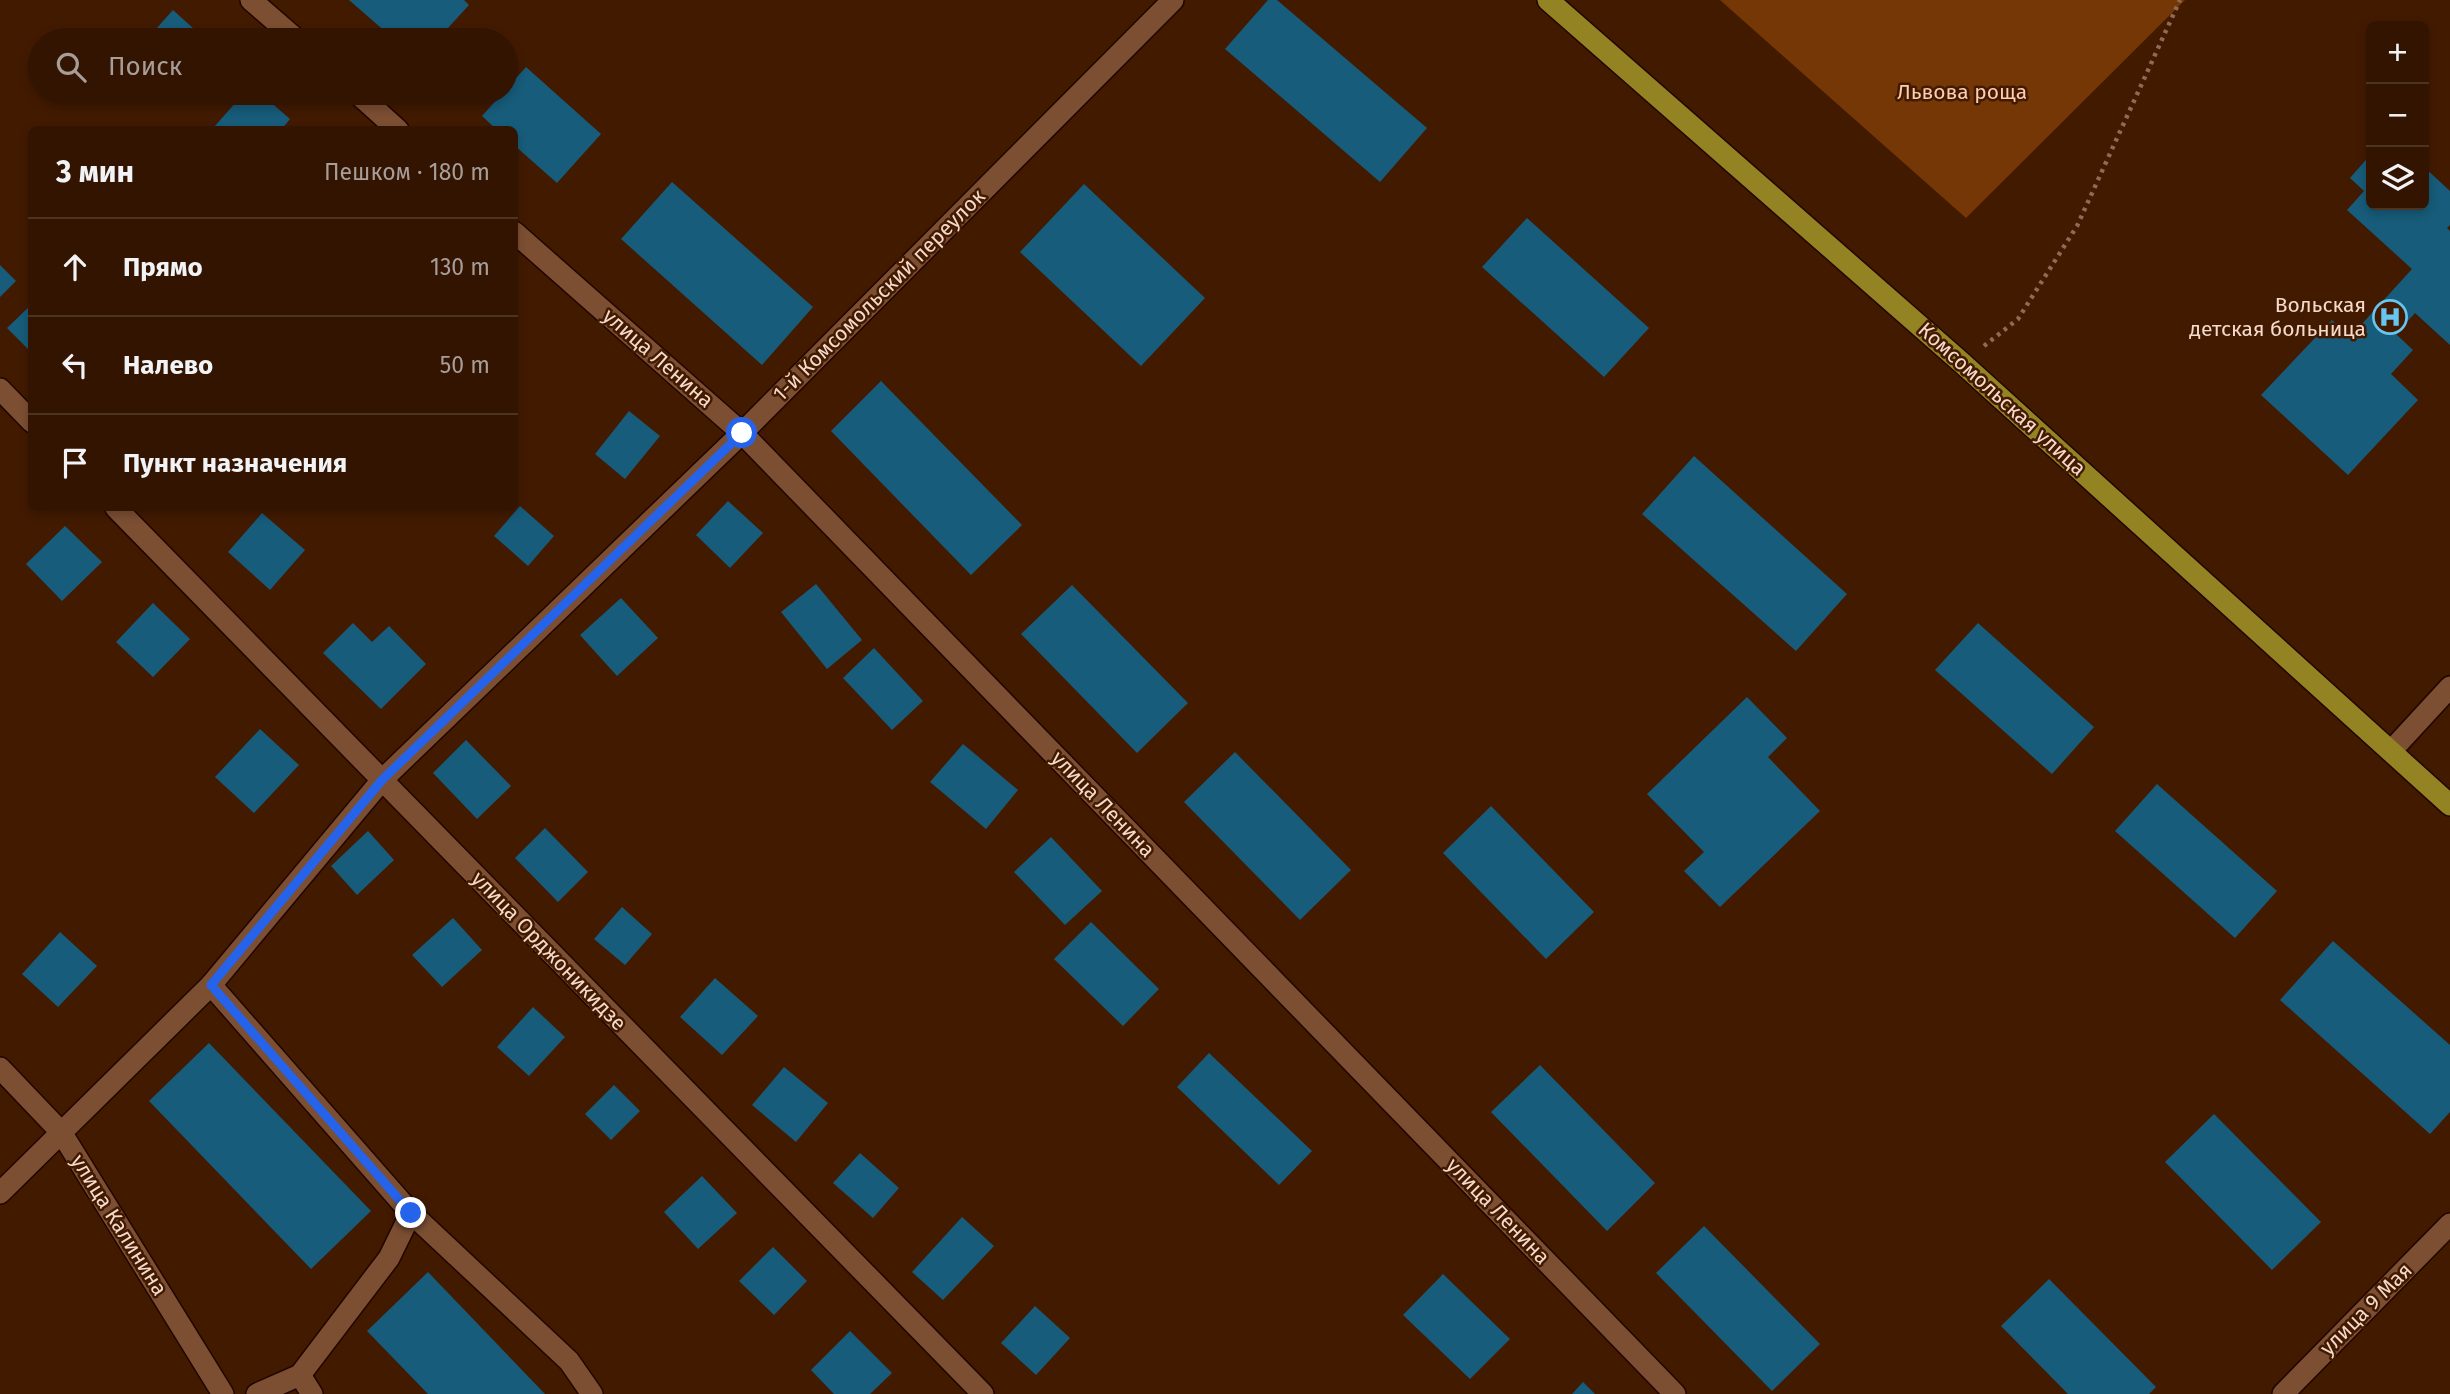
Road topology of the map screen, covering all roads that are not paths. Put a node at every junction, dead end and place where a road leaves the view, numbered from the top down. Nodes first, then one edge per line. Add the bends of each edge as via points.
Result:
1 (251, 0) edge
2 (1173, 0) edge
3 (1549, 0) edge
4 (283, 28) edge
5 (370, 105) edge
6 (394, 126) edge
7 (518, 236) edge
8 (0, 389) edge
9 (28, 418) edge
10 (742, 433) junction
11 (119, 511) edge
12 (2450, 687) edge
13 (2392, 750) junction
14 (382, 780) junction
15 (2450, 805) edge
16 (211, 985) junction
17 (0, 1068) edge
18 (61, 1132) junction
19 (0, 1193) edge
20 (411, 1213) junction
21 (2450, 1224) edge
22 (300, 1375) junction
23 (223, 1394) edge
24 (257, 1394) edge
25 (312, 1394) edge
26 (592, 1394) edge
27 (983, 1394) edge
28 (1675, 1394) edge
29 (2283, 1394) edge

1 - 4 street
2 - 10 street, 1-й Комсомольский переулок
3 - 13 main road, Комсомольская улица
5 - 6 street
7 - 10 street, улица Ленина
8 - 9 street
10 - 14 street, 1-й Комсомольский переулок
10 - 28 street, улица Ленина
11 - 14 street, улица Орджоникидзе
12 - 13 street
13 - 15 main road, Комсомольская улица
14 - 16 street, 1-й Комсомольский переулок
14 - 27 street, улица Орджоникидзе
16 - 18 street, 1-й Комсомольский переулок
16 - 20 street
17 - 18 street, улица Калинина
18 - 19 street, 1-й Комсомольский переулок
18 - 23 street, улица Калинина
20 - 22 street via 389,1258
20 - 26 street via 569,1361
21 - 29 street, улица 9 Мая
22 - 24 street
22 - 25 street

